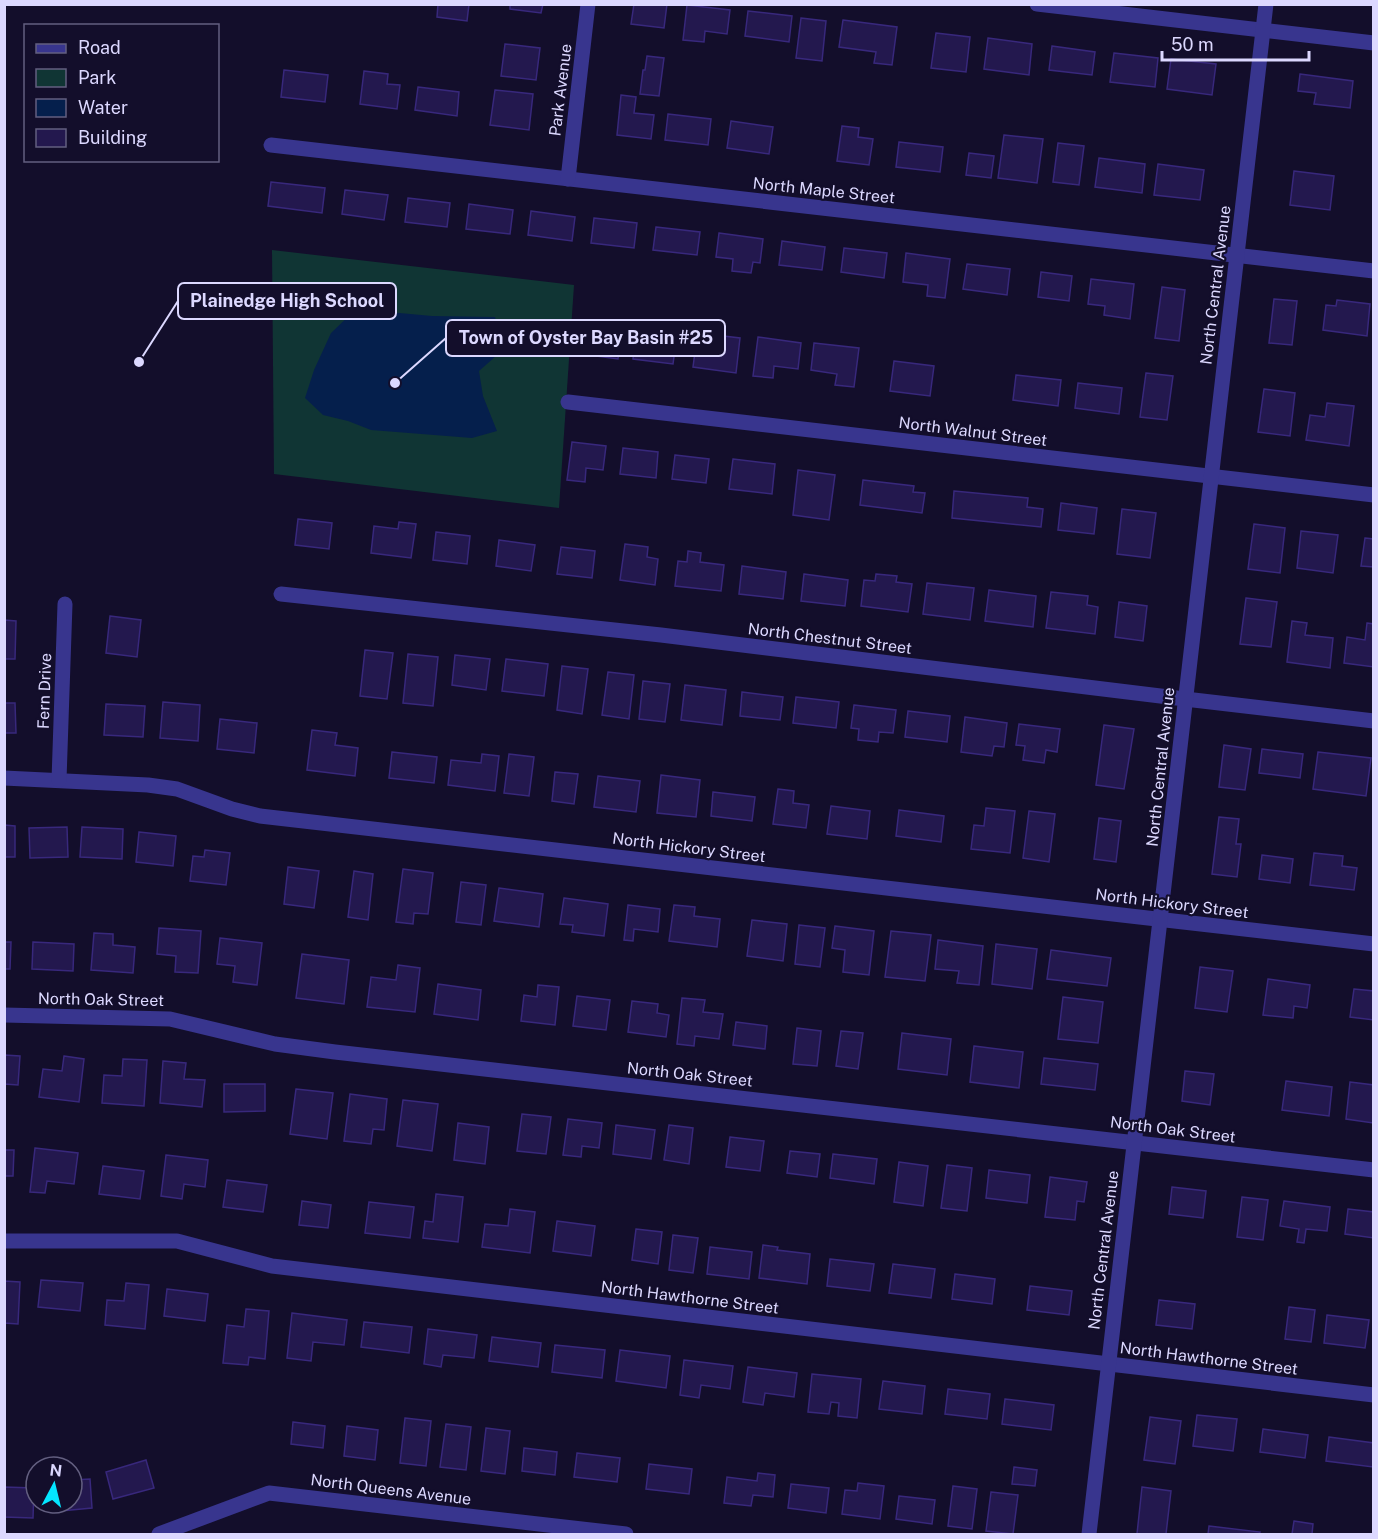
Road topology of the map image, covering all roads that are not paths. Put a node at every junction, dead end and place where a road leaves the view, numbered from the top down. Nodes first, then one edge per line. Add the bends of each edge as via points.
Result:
1 (588, 4) edge
2 (1037, 4) edge
3 (1266, 4) edge
4 (1263, 31) junction
5 (1374, 44) edge
6 (271, 145) dead end
7 (568, 179) junction
8 (1237, 255) junction
9 (1374, 271) edge
10 (568, 402) dead end
11 (1211, 476) junction
12 (1374, 495) edge
13 (281, 594) dead end
14 (64, 604) dead end
15 (1185, 699) junction
16 (1374, 721) edge
17 (4, 778) edge
18 (59, 780) junction
19 (1161, 920) junction
20 (1374, 944) edge
21 (4, 1015) edge
22 (1134, 1143) junction
23 (1374, 1170) edge
24 (4, 1241) edge
25 (1108, 1365) junction
26 (1374, 1395) edge
27 (159, 1534) edge
28 (626, 1534) edge
29 (1089, 1534) edge

1 - 7 street, Park Avenue
2 - 4 street
3 - 4 street, North Central Avenue
4 - 5 street
4 - 8 street, North Central Avenue
6 - 7 street, North Maple Street
7 - 8 street, North Maple Street
8 - 9 street, North Maple Street
8 - 11 street, North Central Avenue
10 - 11 street, North Walnut Street
11 - 12 street, North Walnut Street
11 - 15 street, North Central Avenue
13 - 15 street, North Chestnut Street
14 - 18 street, Fern Drive
15 - 16 street, North Chestnut Street
15 - 19 street, North Central Avenue
17 - 18 street, North Hickory Street
18 - 19 street, North Hickory Street via 177,789 260,816
19 - 20 street, North Hickory Street
19 - 22 street, North Central Avenue
21 - 22 street, North Oak Street via 170,1019 275,1044
22 - 23 street, North Oak Street
22 - 25 street, North Central Avenue
24 - 25 street, North Hawthorne Street via 177,1241 272,1266
25 - 26 street, North Hawthorne Street
25 - 29 street, North Central Avenue
27 - 28 street, North Queens Avenue via 269,1493

